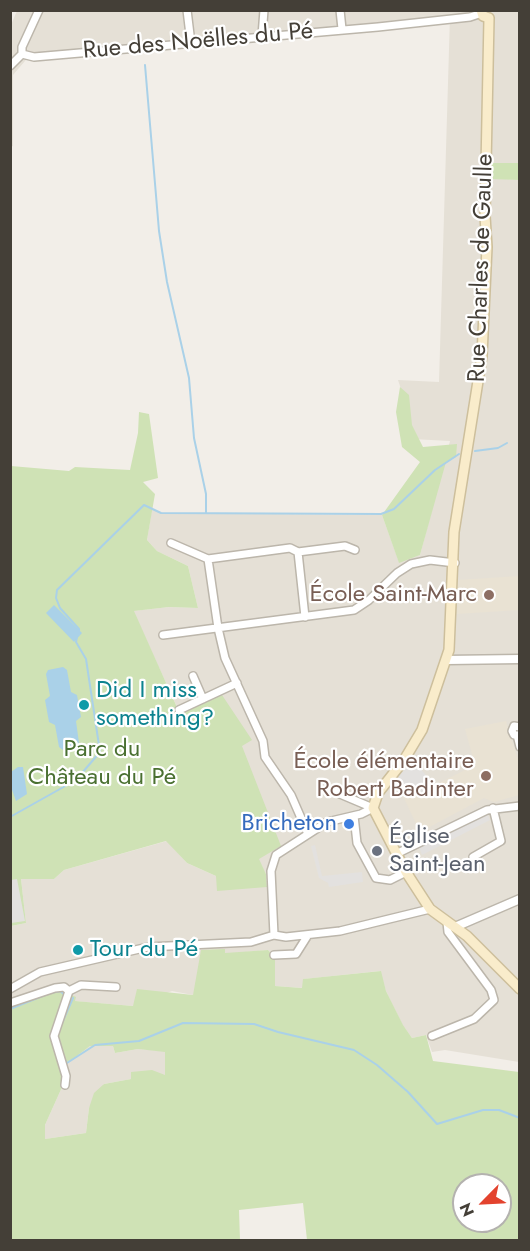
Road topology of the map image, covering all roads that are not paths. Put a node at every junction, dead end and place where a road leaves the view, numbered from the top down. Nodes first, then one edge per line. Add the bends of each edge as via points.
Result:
1 (39, 10) edge
2 (187, 10) edge
3 (264, 10) edge
4 (340, 10) edge
5 (496, 10) edge
6 (484, 14) edge
7 (342, 29) junction
8 (262, 36) junction
9 (191, 43) junction
10 (22, 54) junction
11 (10, 66) edge
12 (171, 543) dead end
13 (355, 550) dead end
14 (298, 552) junction
15 (208, 559) junction
16 (455, 563) junction
17 (305, 616) junction
18 (218, 628) junction
19 (163, 635) dead end
20 (519, 659) edge
21 (447, 660) junction
22 (193, 676) dead end
23 (237, 683) junction
24 (203, 699) junction
25 (178, 710) dead end
26 (519, 726) edge
27 (518, 735) edge
28 (519, 747) edge
29 (328, 789) dead end
30 (519, 806) edge
31 (374, 808) junction
32 (493, 808) junction
33 (354, 816) junction
34 (308, 834) junction
35 (396, 854) junction
36 (473, 857) dead end
37 (406, 872) junction
38 (519, 899) edge
39 (430, 909) junction
40 (451, 925) junction
41 (274, 935) junction
42 (308, 935) junction
43 (274, 955) dead end
44 (116, 987) dead end
45 (10, 989) edge
46 (519, 989) edge
47 (69, 991) junction
48 (10, 1004) edge
49 (432, 1036) dead end
50 (65, 1085) dead end

1 - 10 street
2 - 9 street
3 - 8 street
4 - 7 street
5 - 6 main road
6 - 7 street, Rue des Noëlles du Pé
6 - 16 main road, Rue Charles de Gaulle via 488,247 482,356 454,532
7 - 8 street, Rue des Noëlles du Pé
8 - 9 street, Rue des Noëlles du Pé
9 - 10 street, Rue des Noëlles du Pé via 34,57
10 - 11 street
12 - 15 street
13 - 14 street via 345,546
14 - 15 street via 290,548
14 - 17 street
15 - 18 street
16 - 17 street via 430,560 411,564 354,610
16 - 21 main road, Rue Charles de Gaulle
17 - 18 street
18 - 19 street
18 - 23 street via 225,658
20 - 21 street
21 - 31 main road, Rue Charles de Gaulle via 422,730 378,793
22 - 24 street
23 - 24 street
23 - 34 street via 263,741 265,757 291,795
24 - 25 street
26 - 27 street via 512,729
27 - 28 street
29 - 31 street
30 - 32 street
31 - 33 street
31 - 35 main road
32 - 35 street
32 - 36 street via 501,841
33 - 34 street via 338,818
33 - 37 street via 357,843 376,878 390,880
34 - 41 street via 272,861
35 - 37 main road
37 - 39 main road
38 - 40 street
39 - 40 main road
39 - 42 street
40 - 46 main road via 489,956
40 - 49 street via 448,932 491,990 494,1000 474,1019
41 - 42 street
41 - 45 street via 251,942 148,947 39,972
42 - 43 street via 296,954
44 - 47 street via 81,985
47 - 48 street via 55,988
47 - 50 street via 54,1036

